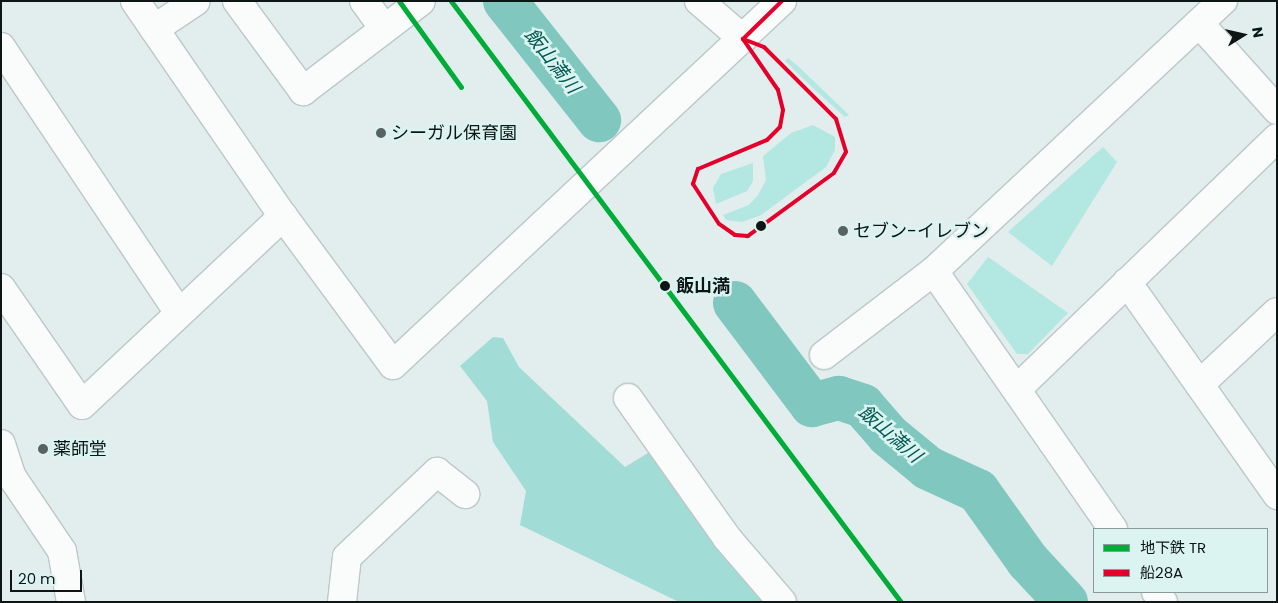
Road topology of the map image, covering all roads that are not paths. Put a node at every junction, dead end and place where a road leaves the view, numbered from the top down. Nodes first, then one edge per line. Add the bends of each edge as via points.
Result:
1 (136, 1) edge
2 (196, 1) edge
3 (237, 1) edge
4 (364, 1) edge
5 (420, 1) edge
6 (699, 1) edge
7 (782, 1) edge
8 (1222, 1) edge
9 (1199, 23) junction
10 (154, 28) junction
11 (384, 29) junction
12 (743, 39) junction
13 (1, 47) edge
14 (1277, 110) edge
15 (1277, 138) edge
16 (283, 216) junction
17 (934, 271) junction
18 (1128, 282) junction
19 (1, 288) edge
20 (1277, 312) edge
21 (179, 313) junction
22 (824, 355) dead end
23 (1200, 384) junction
24 (1017, 389) junction
25 (628, 398) dead end
26 (1, 444) edge
27 (465, 494) dead end
28 (1277, 495) edge
29 (1112, 528) edge
30 (71, 602) edge
31 (342, 602) edge
32 (782, 602) edge

1 - 10 street
2 - 10 street
3 - 11 street via 303,91
4 - 11 street
5 - 11 street
6 - 12 street
7 - 12 street
8 - 9 street
9 - 14 street
9 - 17 street
10 - 16 street
12 - 16 street via 393,364
13 - 21 street
15 - 18 street
16 - 21 street
17 - 22 street
17 - 24 street
18 - 23 street
18 - 24 street
19 - 21 street via 82,404
20 - 23 street
23 - 28 street
24 - 29 street
25 - 32 street via 727,538
26 - 30 street via 12,476 62,551
27 - 31 street via 437,472 347,557

